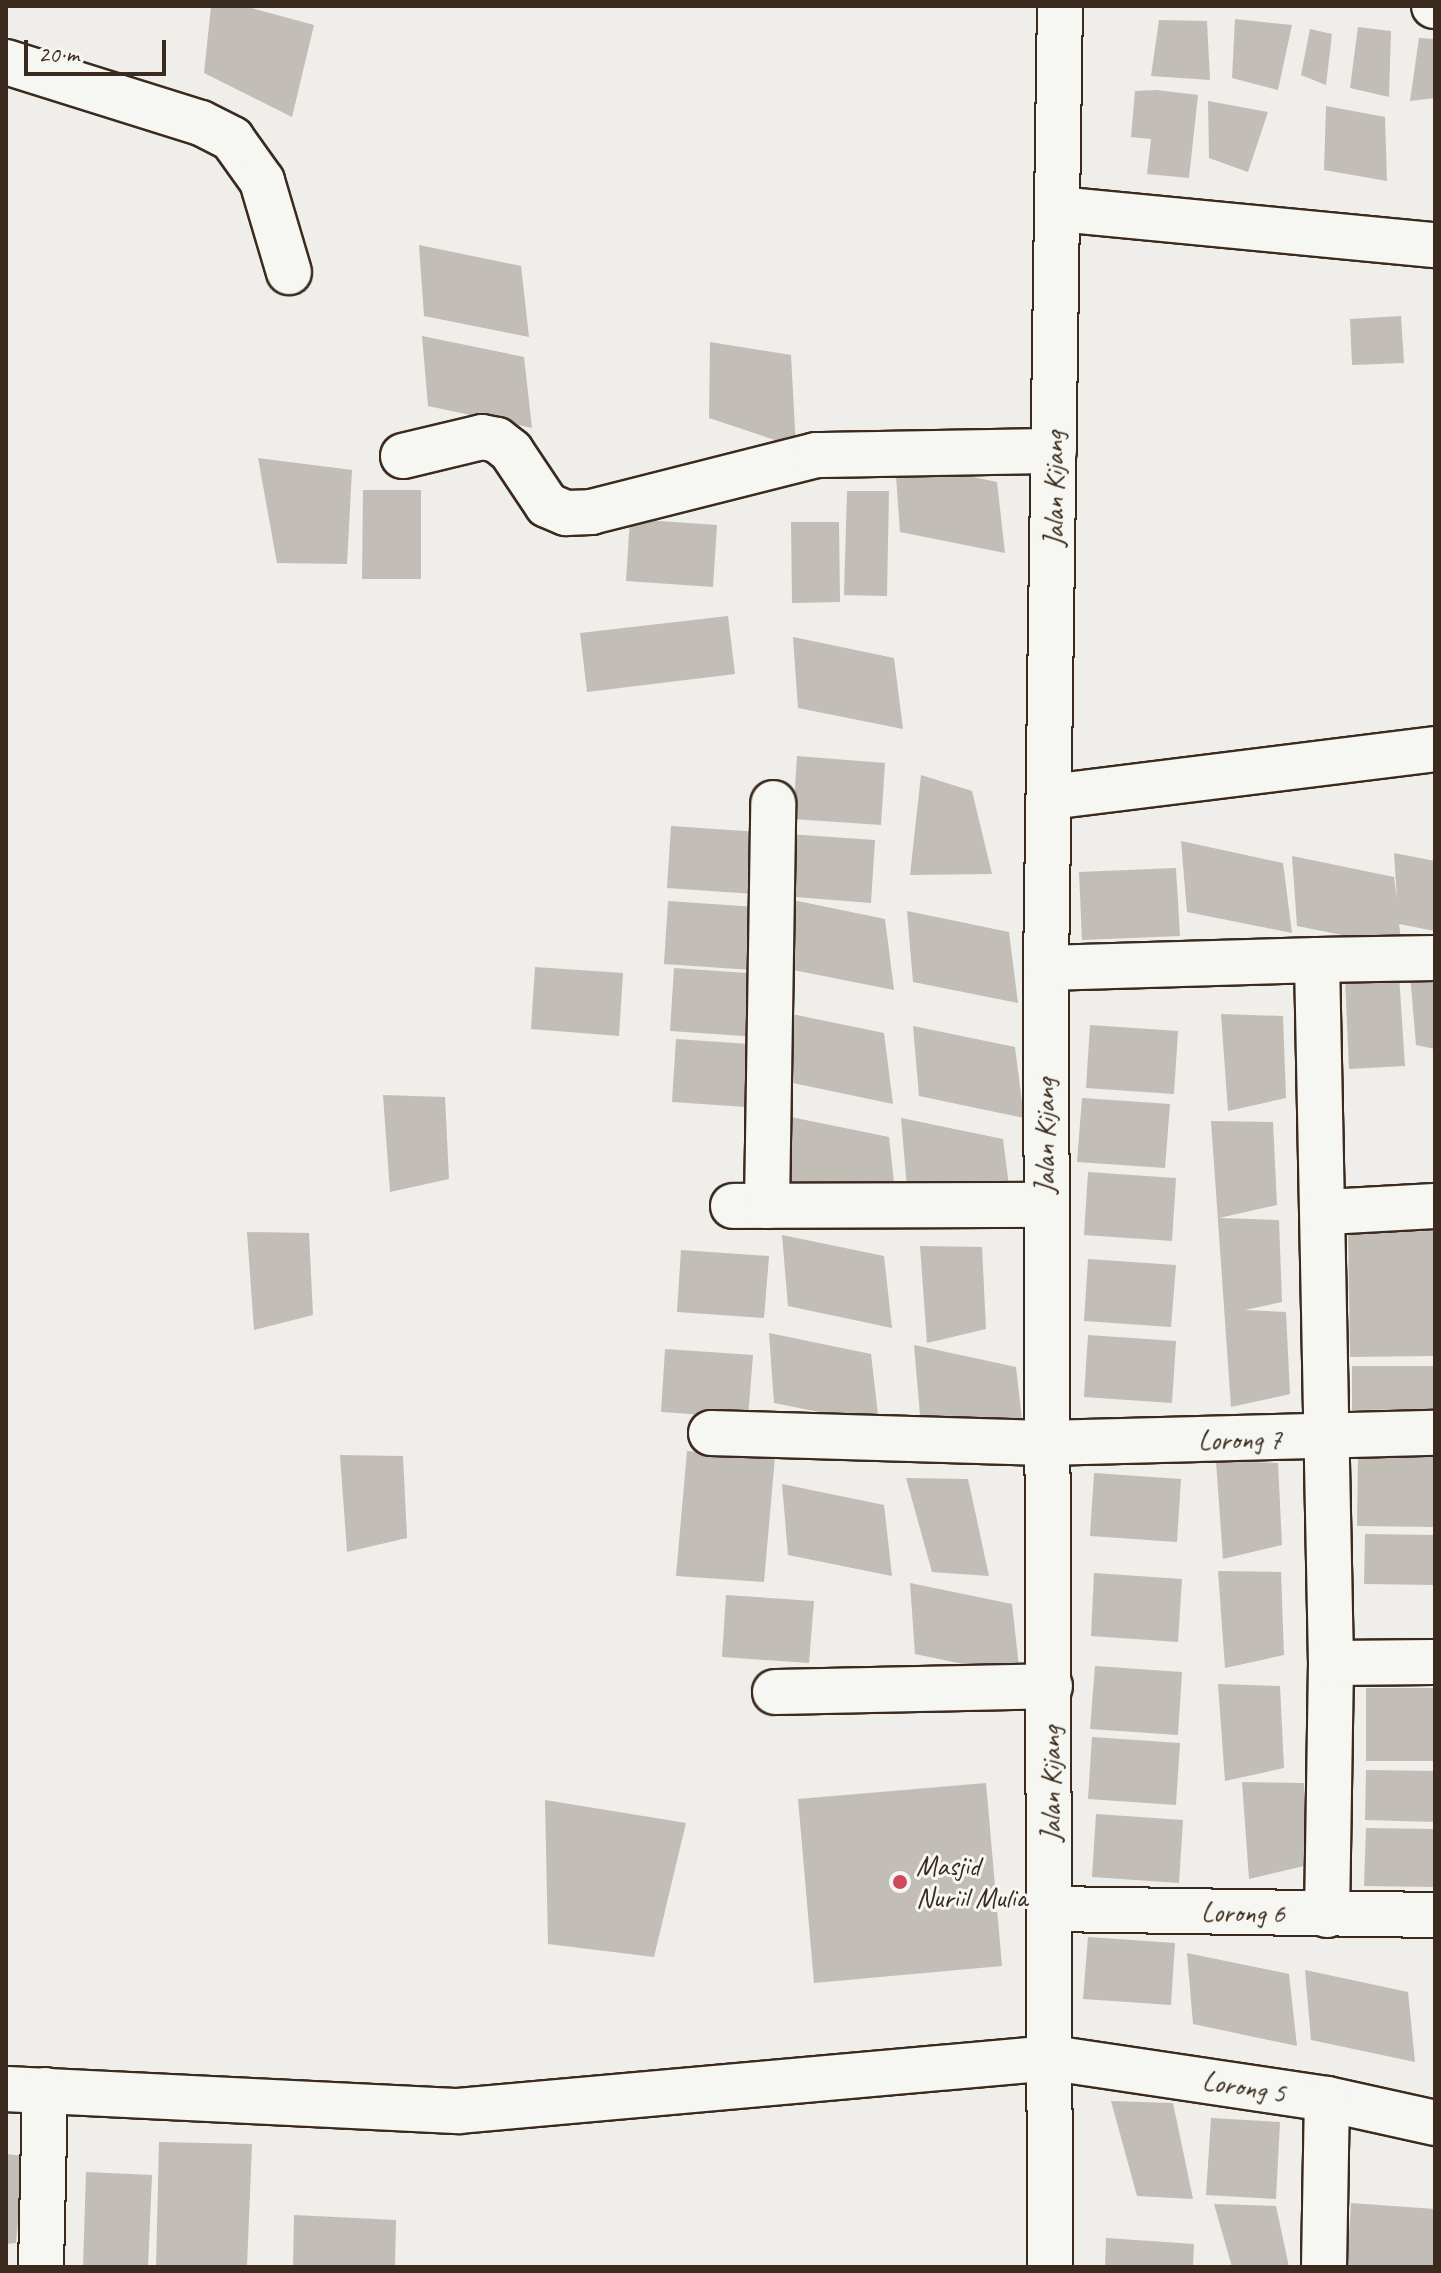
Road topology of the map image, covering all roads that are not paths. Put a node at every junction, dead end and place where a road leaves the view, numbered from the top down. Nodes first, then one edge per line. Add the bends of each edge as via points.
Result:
1 (1060, 6) edge
2 (6, 62) edge
3 (1058, 209) junction
4 (1435, 245) edge
5 (289, 272) dead end
6 (1054, 451) junction
7 (403, 456) dead end
8 (1435, 749) edge
9 (1050, 797) junction
10 (773, 803) dead end
11 (1435, 958) edge
12 (1317, 960) junction
13 (1046, 968) junction
14 (1045, 1205) junction
15 (1435, 1206) edge
16 (1326, 1212) junction
17 (711, 1433) dead end
18 (1435, 1433) edge
19 (1325, 1438) junction
20 (1045, 1443) junction
21 (1435, 1662) edge
22 (1331, 1663) junction
23 (1050, 1686) junction
24 (775, 1692) dead end
25 (1052, 1909) junction
26 (1327, 1915) junction
27 (1435, 1915) edge
28 (1052, 2058) junction
29 (25, 2089) edge
30 (1327, 2099) junction
31 (1435, 2123) edge
32 (41, 2267) edge
33 (1050, 2267) edge
34 (1324, 2267) edge

1 - 3 street, Jalan Kijang
2 - 5 street via 201,123 232,139 262,181
3 - 4 street
3 - 6 street, Jalan Kijang
6 - 7 street via 816,455 591,512 566,513 547,505 511,451 497,440 482,437
6 - 9 street, Jalan Kijang
8 - 9 street
9 - 13 street, Jalan Kijang
10 - 14 street via 750,1206
11 - 12 street
12 - 13 street
12 - 16 street
13 - 14 street, Jalan Kijang
14 - 20 street, Jalan Kijang
15 - 16 street
16 - 19 street
17 - 20 street, Lorong 7
18 - 19 street, Lorong 7
19 - 20 street, Lorong 7
19 - 22 street
20 - 23 street, Jalan Kijang
21 - 22 street
22 - 26 street
23 - 24 street
23 - 25 street, Jalan Kijang
25 - 26 street, Lorong 6
25 - 28 street, Jalan Kijang
26 - 27 street, Lorong 6
28 - 29 street, Lorong 5 via 458,2111
28 - 30 street, Lorong 5
28 - 33 street, Jalan Kijang
29 - 32 street
30 - 31 street, Lorong 5
30 - 34 street

